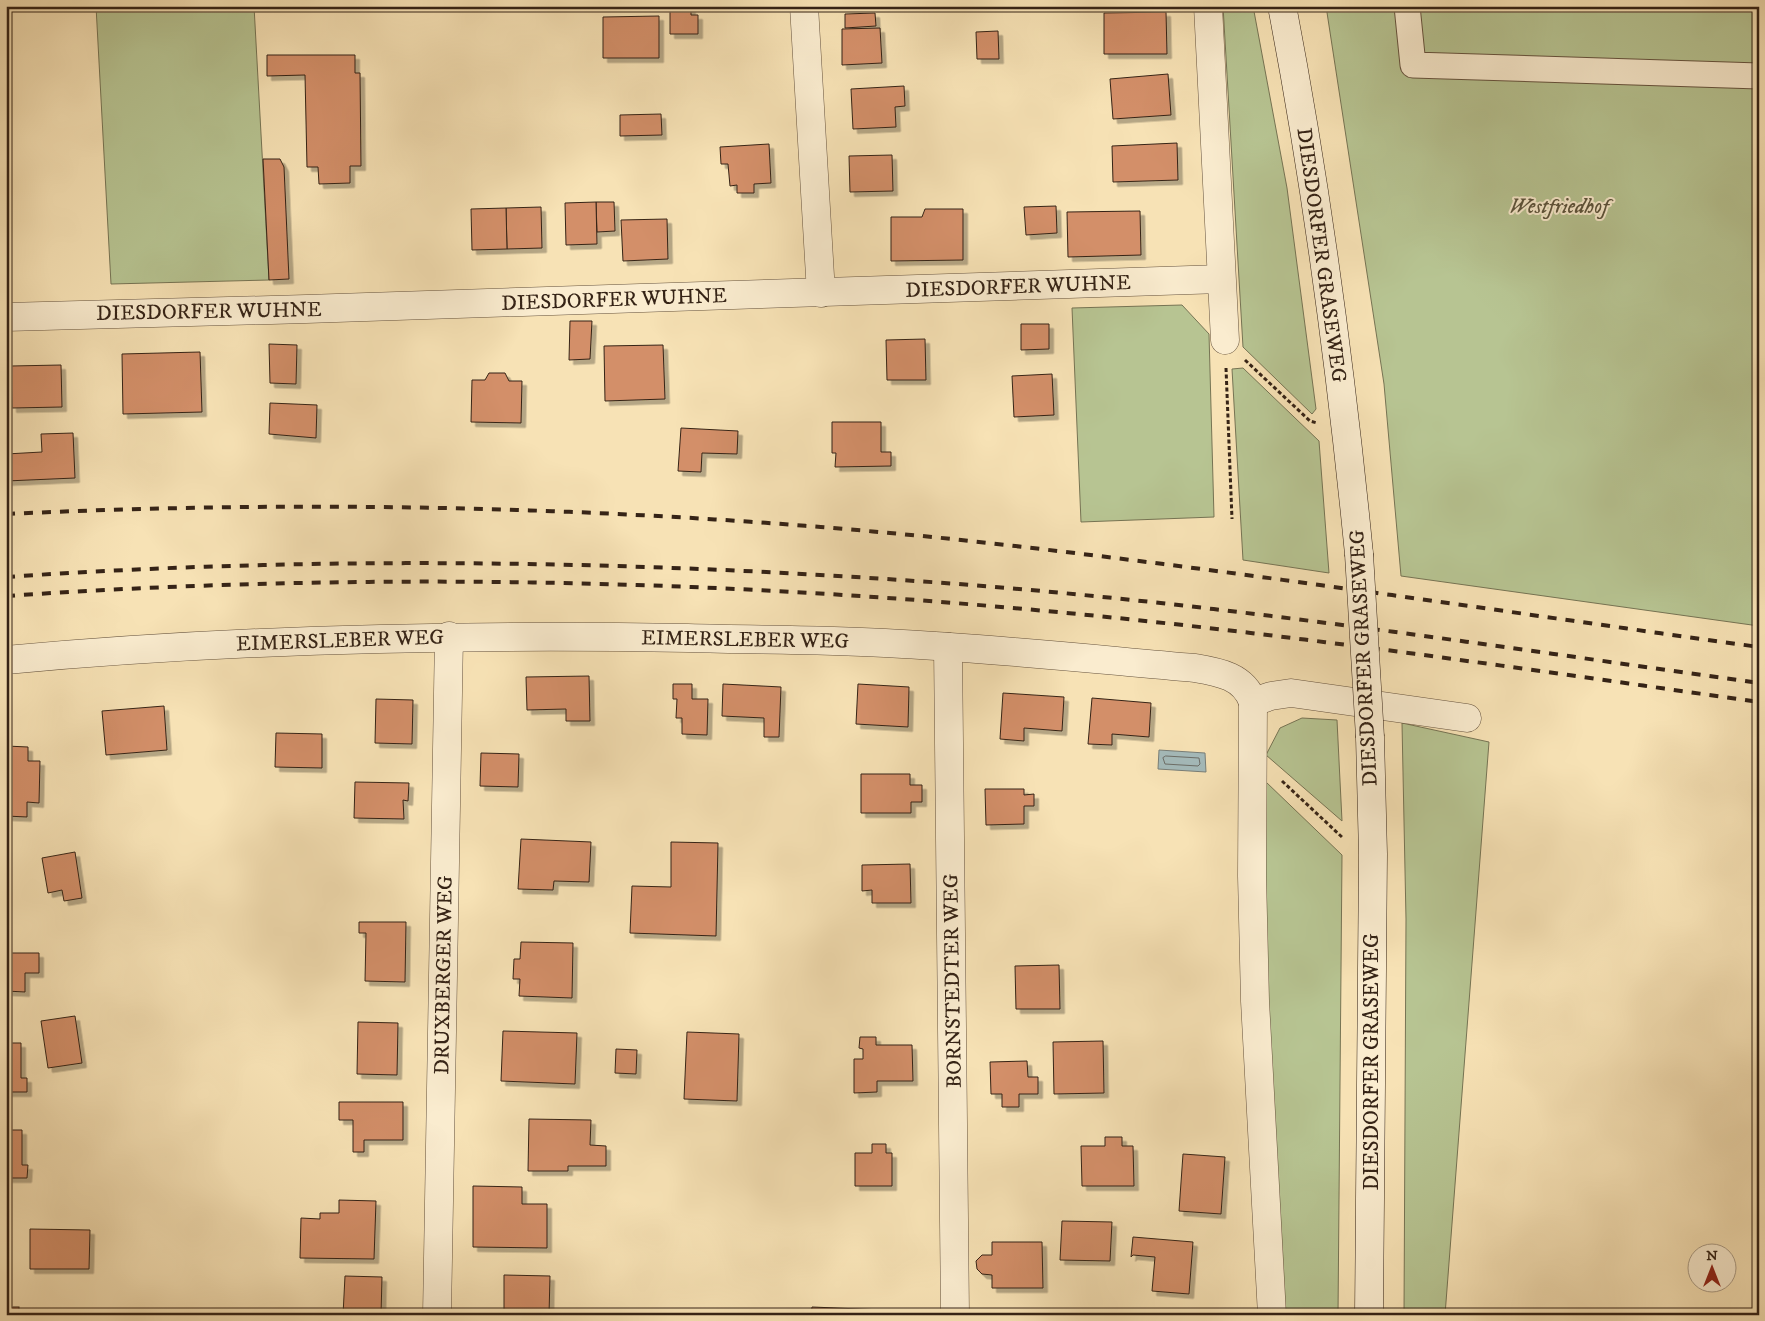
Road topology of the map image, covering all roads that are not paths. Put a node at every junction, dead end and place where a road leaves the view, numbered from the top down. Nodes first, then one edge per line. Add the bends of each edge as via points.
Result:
1 (804, 6) edge
2 (1208, 6) edge
3 (1282, 6) edge
4 (1407, 6) edge
5 (1759, 76) edge
6 (1221, 279) junction
7 (821, 293) junction
8 (6, 316) edge
9 (1225, 340) road end
10 (449, 636) junction
11 (948, 647) junction
12 (6, 660) edge
13 (1253, 702) junction
14 (1467, 718) dead end
15 (437, 1315) edge
16 (955, 1315) edge
17 (1272, 1315) edge
18 (1369, 1315) edge

1 - 7 street
2 - 6 street
3 - 18 street, DIESDORFER GRASEWEG, bridge via 1326,261 1359,554 1370,737 1373,864
4 - 5 street via 1413,65
6 - 7 street, DIESDORFER WUHNE
6 - 9 street
7 - 8 street, DIESDORFER WUHNE
10 - 11 street, EIMERSLEBER WEG via 822,640
10 - 12 street, EIMERSLEBER WEG via 259,642
10 - 15 street, DRUXBERGER WEG
11 - 13 street, EIMERSLEBER WEG via 1215,671 1240,682
11 - 16 street, BORNSTEDTER WEG
13 - 14 street via 1291,693
13 - 17 street via 1255,1001

